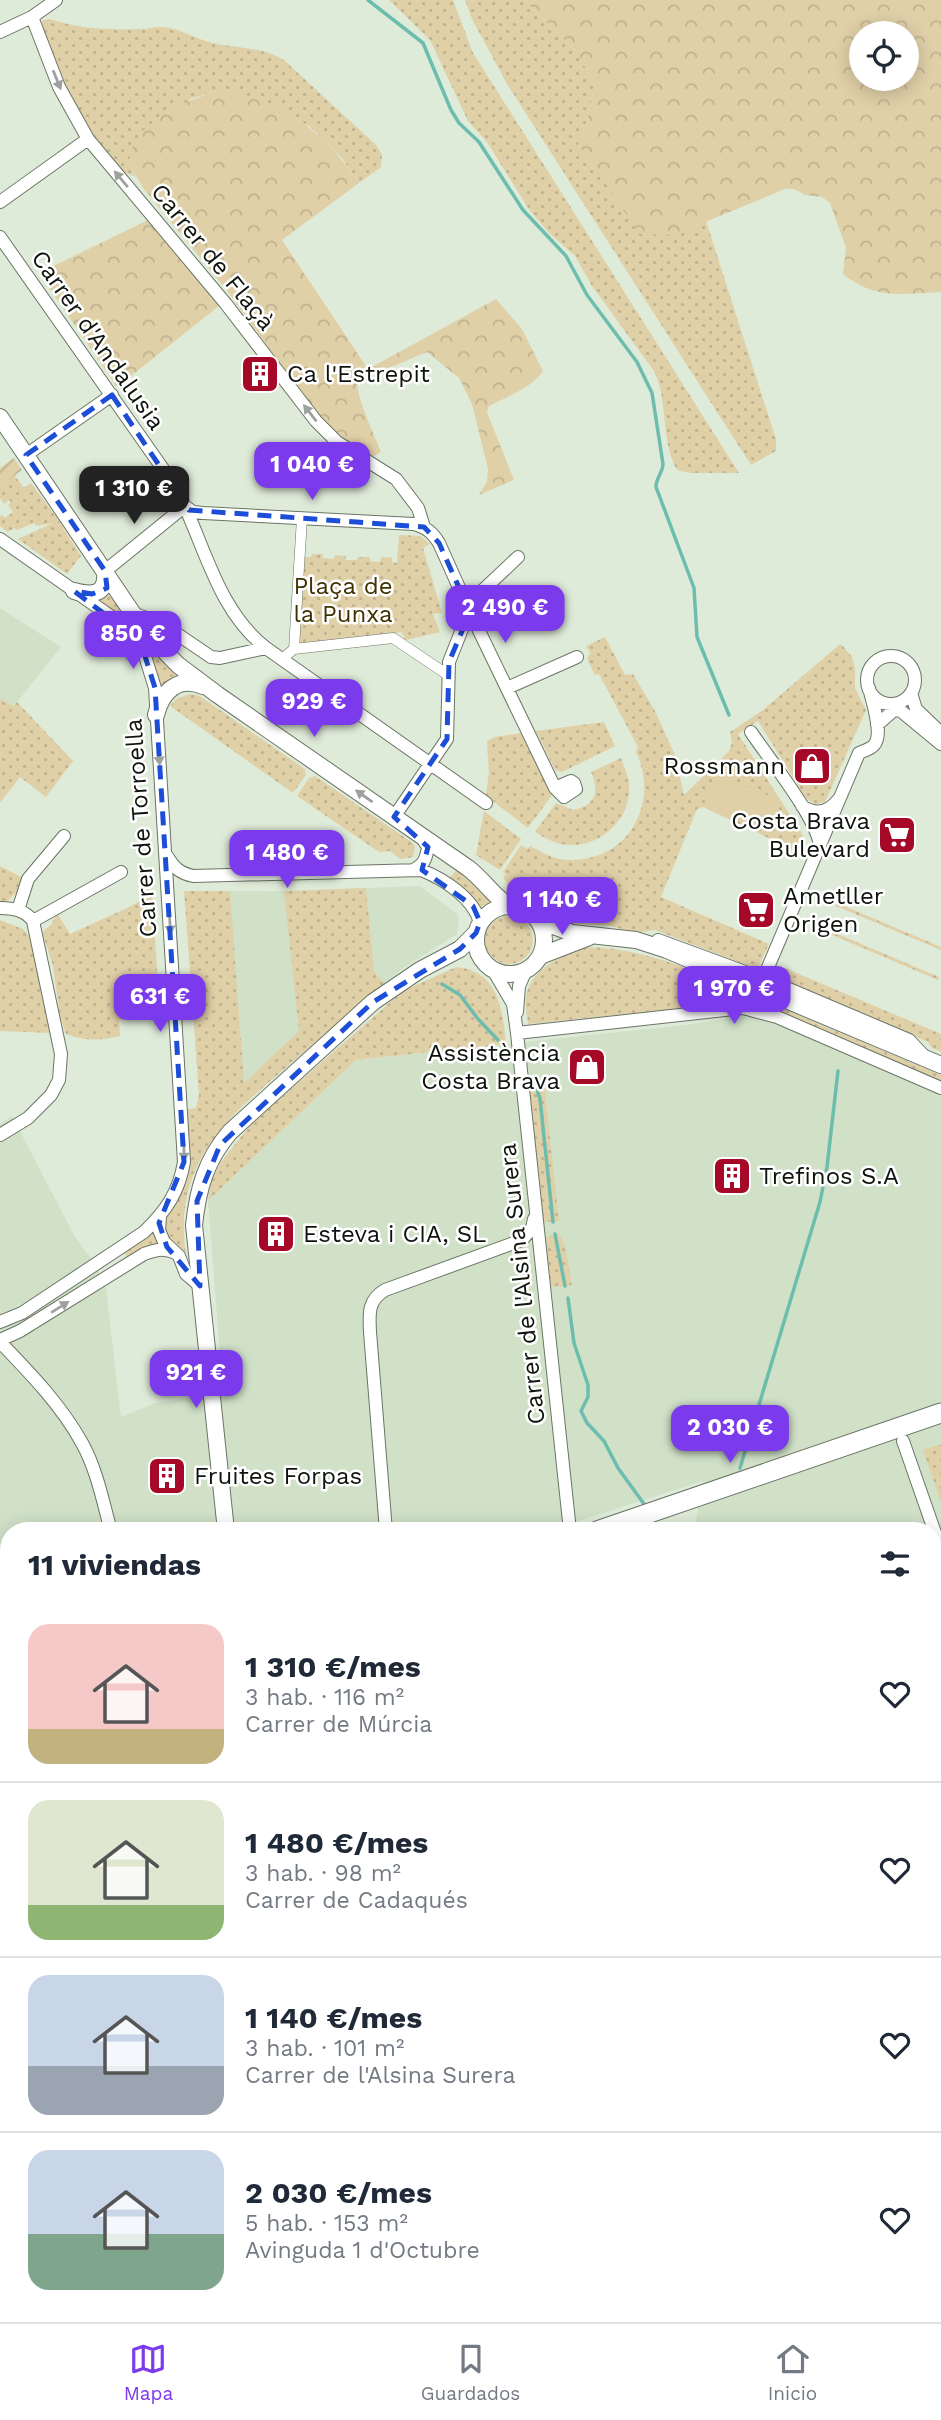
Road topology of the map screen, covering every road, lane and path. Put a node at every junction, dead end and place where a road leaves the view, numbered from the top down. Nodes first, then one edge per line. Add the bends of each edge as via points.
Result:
1 (56, 0) edge
2 (32, 17) junction
3 (0, 32) edge
4 (88, 139) junction
5 (3, 196) edge
6 (0, 237) edge
7 (112, 395) junction
8 (0, 417) edge
9 (26, 455) junction
10 (185, 506) junction
11 (302, 518) junction
12 (424, 527) junction
13 (0, 539) edge
14 (518, 557) dead end
15 (105, 571) junction
16 (74, 591) junction
17 (470, 611) junction
18 (132, 613) junction
19 (267, 648) junction
20 (294, 649) junction
21 (577, 657) dead end
22 (282, 659) junction
23 (448, 675) junction
24 (208, 688) junction
25 (508, 688) junction
26 (869, 688) junction
27 (902, 701) junction
28 (156, 715) junction
29 (877, 725) junction
30 (751, 732) dead end
31 (941, 733) edge
32 (941, 744) edge
33 (431, 764) junction
34 (555, 788) dead end
35 (840, 797) junction
36 (486, 803) dead end
37 (804, 811) junction
38 (394, 817) junction
39 (831, 818) junction
40 (418, 833) junction
41 (64, 836) dead end
42 (820, 845) junction
43 (167, 856) junction
44 (412, 871) junction
45 (121, 872) dead end
46 (509, 906) junction
47 (0, 908) edge
48 (19, 910) junction
49 (538, 920) junction
50 (33, 921) junction
51 (478, 928) junction
52 (593, 936) junction
53 (636, 940) junction
54 (540, 956) junction
55 (439, 962) junction
56 (489, 967) junction
57 (526, 970) junction
58 (766, 972) junction
59 (517, 1033) junction
60 (934, 1062) edge
61 (941, 1087) edge
62 (0, 1135) edge
63 (534, 1206) junction
64 (160, 1217) junction
65 (514, 1243) junction
66 (173, 1252) junction
67 (112, 1254) junction
68 (114, 1273) junction
69 (542, 1273) junction
70 (200, 1286) junction
71 (39, 1303) junction
72 (0, 1322) edge
73 (0, 1328) edge
74 (20, 1331) junction
75 (0, 1341) edge
76 (0, 1352) edge
77 (20, 1363) junction
78 (941, 1413) edge
79 (941, 1427) edge
80 (903, 1441) junction
81 (770, 1479) junction
82 (700, 1503) junction
83 (108, 1522) edge
84 (225, 1522) edge
85 (385, 1522) edge
86 (569, 1522) edge
87 (630, 1522) edge
88 (658, 1522) edge
89 (931, 1522) edge

1 - 2 street
2 - 3 street
2 -> 4 street, Carrer de Flaçà via 59,87
4 - 5 street
12 -> 4 street, Carrer de Flaçà via 418,508 396,479 337,442 316,422 226,303
6 - 7 street, Carrer d'Andalusia
7 - 9 street
7 - 10 street, Carrer d'Andalusia
8 - 9 street
9 - 15 street
10 - 11 street via 193,512
10 - 15 street
10 - 19 street, Carrer d'Andalusia via 204,556 233,611 251,636
11 - 12 street
11 - 20 street
12 - 17 street, Carrer de Flaçà via 439,543
13 - 16 street, Carrer de Torroella
14 - 17 street via 484,589
15 - 16 street via 100,590 92,594
15 - 18 street
16 - 28 street, Carrer de Torroella via 116,620 136,642 155,688
17 - 23 street via 450,658
17 - 25 street, Carrer de Flaçà
18 - 19 street via 162,623 211,657
18 - 24 street via 178,665
19 - 22 street, Carrer d'Andalusia
20 - 22 street
20 - 23 street via 396,639
21 - 25 street
22 - 33 street, Carrer d'Andalusia
23 - 33 street via 447,739
24 - 28 street via 194,682 177,684 163,695
38 -> 24 street
25 - 34 street, Carrer de Flaçà
26 - 27 street via 878,700
26 - 27 street via 868,674 876,661 896,656 913,670 915,684
26 - 29 street
27 - 29 street
27 - 31 street
27 - 32 street via 905,713
28 -> 43 street, Carrer de Torroella
29 - 35 street via 876,743 859,753
30 - 37 street
33 - 36 street, Carrer d'Andalusia
33 - 38 street
35 - 37 street via 825,811
35 - 39 street
37 - 39 street via 817,822
37 - 42 street
38 - 40 street
39 - 42 street
40 - 44 street via 428,847 427,854 421,867
40 - 46 street via 480,877
41 - 48 street via 28,878
42 - 58 street
43 - 44 street via 174,867 193,876
43 -> 64 street, Carrer de Torroella via 184,1162 177,1191
44 - 51 street via 428,873 465,899 477,912
45 - 50 street
46 - 49 street via 526,909
46 - 51 street via 496,908
47 - 48 street
48 - 50 street
49 - 52 street via 558,930
49 - 54 street via 544,938
50 - 62 street via 61,1054 59,1080 29,1118
51 - 55 street via 460,949
51 - 56 street via 478,953
52 - 53 street
52 - 54 street
53 - 58 street via 667,942 756,976
53 - 60 street
54 - 57 street
55 - 56 street via 455,959
55 - 70 street via 373,1002 220,1144 204,1172 197,1201 194,1225
56 - 57 street via 509,974
56 - 59 street, Carrer de l'Alsina Surera via 513,1004
57 - 59 street, Carrer de l'Alsina Surera via 519,986
58 - 60 street via 770,981 909,1040
59 - 61 street via 743,1008 776,1017
59 - 63 street, Carrer de l'Alsina Surera
63 - 65 street via 532,1228
63 - 69 street, Carrer de l'Alsina Surera
64 - 66 street via 159,1230
64 - 67 street, Carrer de Torroella
65 - 69 street via 526,1246
65 - 85 street via 385,1290 371,1304
66 - 68 street via 156,1250
66 - 70 street via 186,1274
67 - 68 street via 122,1262
67 - 71 street, Carrer de Torroella
74 -> 68 street
69 - 86 street, Carrer de l'Alsina Surera
70 - 84 street
71 - 72 street
71 - 73 street
74 - 75 street
74 - 77 street via 12,1346
75 - 77 street
76 - 77 street
77 - 83 street via 84,1445
78 - 81 main road
79 - 80 main road
80 - 81 main road
80 - 89 street
81 - 82 main road
82 - 87 main road
82 - 88 main road

